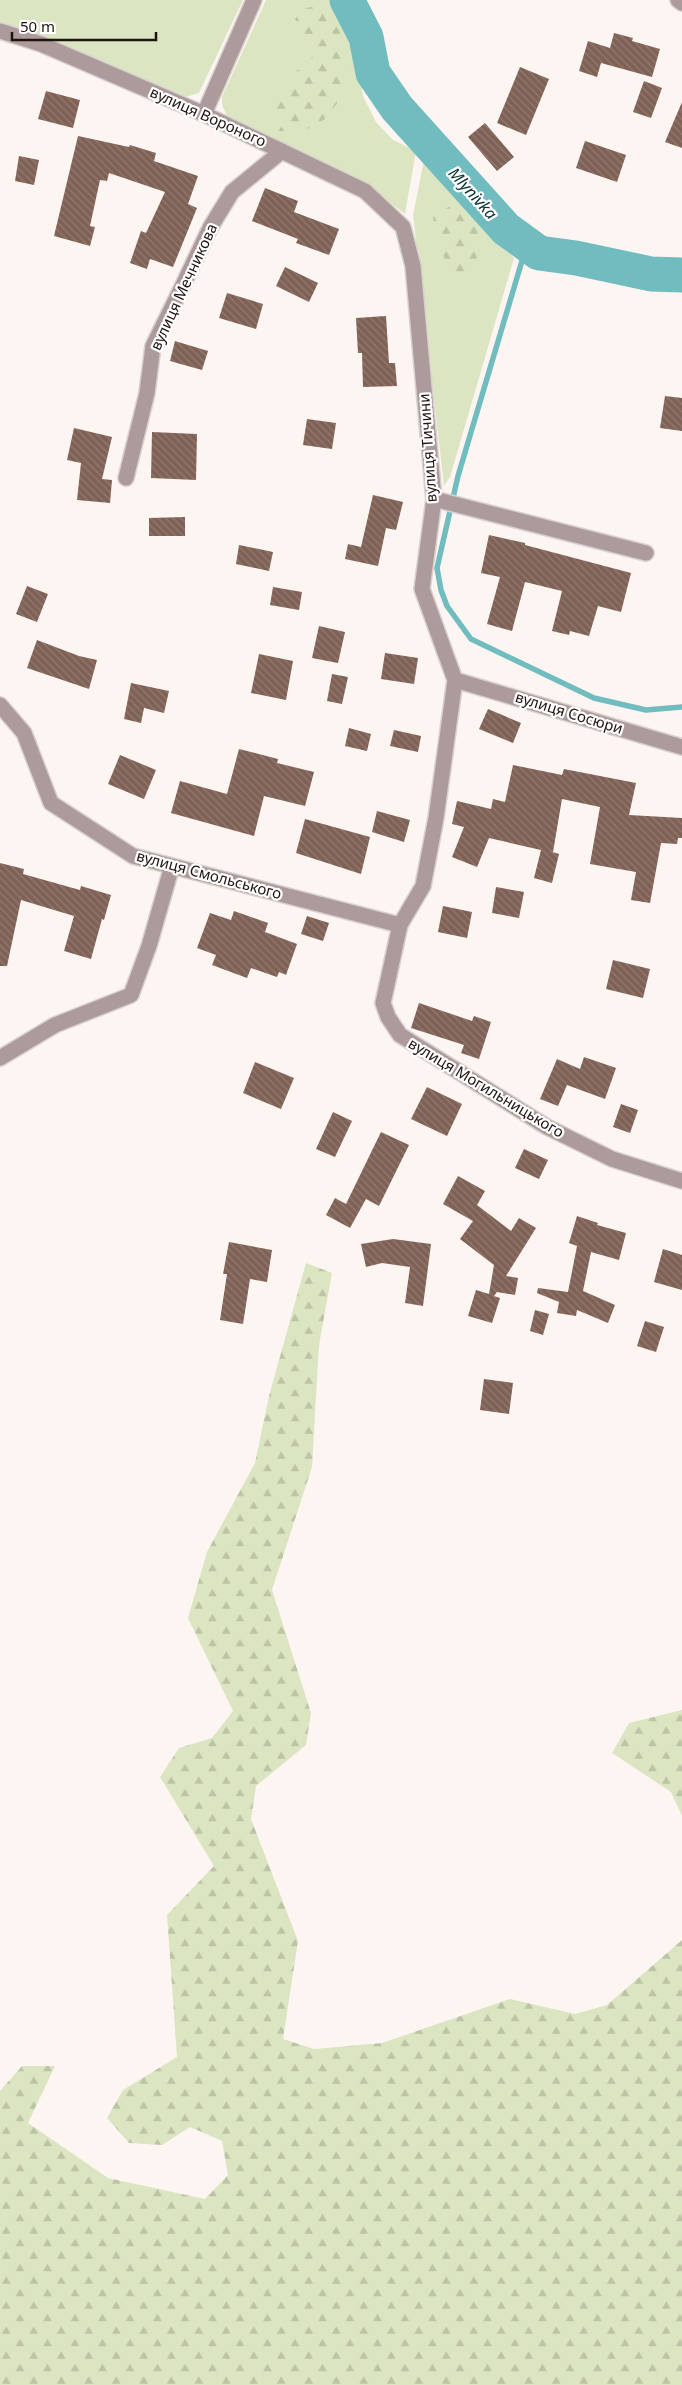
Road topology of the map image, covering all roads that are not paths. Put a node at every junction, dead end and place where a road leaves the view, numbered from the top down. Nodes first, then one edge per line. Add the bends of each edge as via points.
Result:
1 (254, 0) edge
2 (678, 0) edge
3 (682, 3) edge
4 (0, 31) edge
5 (204, 114) junction
6 (282, 151) junction
7 (403, 227) joint
8 (126, 478) dead end
9 (438, 500) junction
10 (646, 553) dead end
11 (455, 680) junction
12 (0, 705) edge
13 (682, 747) edge
14 (172, 866) junction
15 (400, 925) junction
16 (0, 1058) edge
17 (682, 1181) edge

1 - 5 street
2 - 3 street
4 - 5 street, вулиця Вороного via 41,44
5 - 6 street, вулиця Вороного
6 - 7 street, вулиця Вороного via 365,191
6 - 8 street, вулиця Мечникова via 232,192 210,228 153,346 147,393
7 - 9 street, вулиця Тичини via 413,266
9 - 10 street
9 - 11 street, вулиця Тичини via 422,590
11 - 13 street, вулиця Сосюри
11 - 15 street, вулиця Тичини via 423,886
12 - 14 street, вулиця Смольського via 24,732 51,803 133,856
14 - 15 street, вулиця Смольського
14 - 16 street via 131,994 55,1025
15 - 17 street, вулиця Могильницького via 383,1003 400,1035 547,1127 612,1159

